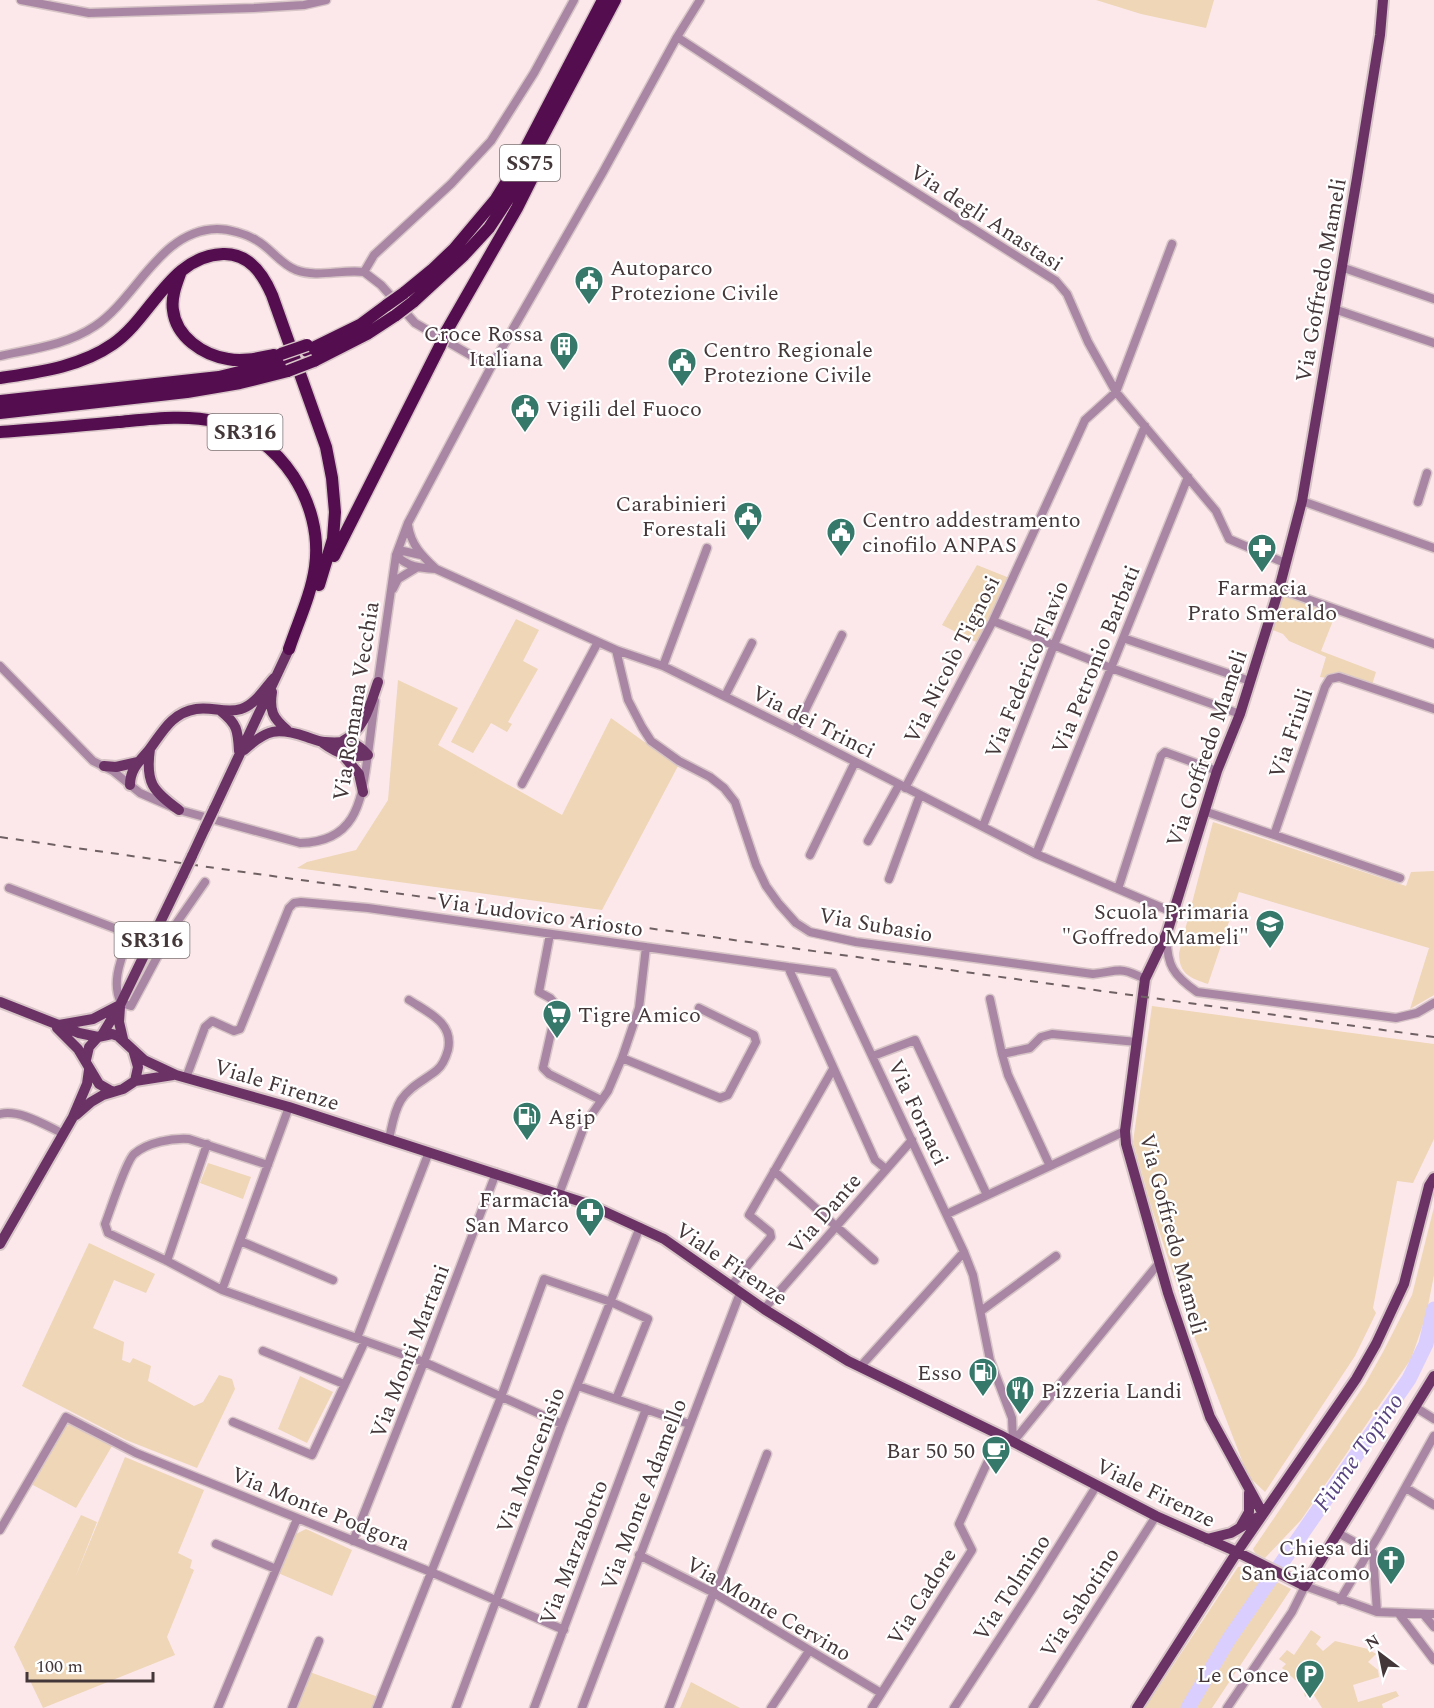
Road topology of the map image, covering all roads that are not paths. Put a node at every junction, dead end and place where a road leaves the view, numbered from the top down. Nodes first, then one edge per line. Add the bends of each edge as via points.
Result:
1 (21, 0) edge
2 (326, 0) edge
3 (574, 0) edge
4 (603, 0) edge
5 (615, 0) edge
6 (700, 0) edge
7 (1383, 0) edge
8 (677, 37) junction
9 (560, 108) junction
10 (1172, 244) dead end
11 (1341, 267) junction
12 (181, 270) junction
13 (364, 272) junction
14 (408, 298) junction
15 (1434, 299) edge
16 (1334, 309) junction
17 (1434, 343) edge
18 (310, 352) junction
19 (0, 356) edge
20 (284, 362) junction
21 (491, 367) junction
22 (0, 378) edge
23 (1116, 392) junction
24 (0, 401) edge
25 (0, 412) edge
26 (1145, 426) junction
27 (0, 432) edge
28 (1427, 473) edge
29 (1188, 477) junction
30 (1302, 501) junction
31 (1418, 502) dead end
32 (408, 523) junction
33 (707, 548) dead end
34 (1434, 548) edge
35 (396, 555) junction
36 (421, 555) junction
37 (1285, 563) junction
38 (416, 567) junction
39 (436, 569) junction
40 (319, 585) junction
41 (1279, 589) junction
42 (389, 594) junction
43 (993, 621) junction
44 (842, 635) dead end
45 (1123, 638) junction
46 (598, 642) junction
47 (752, 643) dead end
48 (1434, 644) edge
49 (1054, 645) junction
50 (289, 649) junction
51 (616, 650) junction
52 (0, 666) edge
53 (663, 666) junction
54 (1111, 668) junction
55 (274, 678) junction
56 (1250, 681) junction
57 (378, 682) junction
58 (725, 696) junction
59 (1434, 709) edge
60 (221, 711) junction
61 (1240, 714) junction
62 (287, 730) junction
63 (795, 731) junction
64 (344, 741) junction
65 (324, 742) junction
66 (239, 754) junction
67 (342, 754) junction
68 (368, 755) junction
69 (855, 762) junction
70 (143, 763) junction
71 (101, 765) junction
72 (1217, 771) junction
73 (522, 784) dead end
74 (130, 785) junction
75 (902, 786) junction
76 (363, 792) junction
77 (920, 795) junction
78 (179, 810) junction
79 (1204, 811) junction
80 (982, 826) junction
81 (1274, 835) junction
82 (868, 841) dead end
83 (1036, 854) junction
84 (810, 855) dead end
85 (1400, 878) dead end
86 (889, 879) dead end
87 (205, 882) dead end
88 (9, 888) dead end
89 (1118, 890) junction
90 (1172, 912) junction
91 (1167, 933) junction
92 (550, 934) junction
93 (646, 947) junction
94 (788, 967) junction
95 (1145, 980) junction
96 (990, 999) dead end
97 (409, 1000) dead end
98 (0, 1002) edge
99 (1434, 1003) edge
100 (121, 1004) junction
101 (699, 1008) dead end
102 (54, 1024) junction
103 (100, 1036) junction
104 (123, 1039) junction
105 (1137, 1042) junction
106 (134, 1052) junction
107 (1002, 1054) junction
108 (873, 1056) junction
109 (622, 1058) junction
110 (87, 1065) junction
111 (833, 1069) junction
112 (181, 1076) junction
113 (135, 1081) junction
114 (112, 1092) junction
115 (601, 1100) junction
116 (289, 1107) junction
117 (0, 1114) edge
118 (73, 1117) junction
119 (1125, 1131) junction
120 (62, 1133) junction
121 (389, 1139) junction
122 (912, 1140) junction
123 (207, 1144) junction
124 (429, 1152) junction
125 (268, 1165) junction
126 (1050, 1166) junction
127 (886, 1169) junction
128 (774, 1172) junction
129 (495, 1173) junction
130 (1433, 1177) edge
131 (559, 1194) junction
132 (987, 1195) junction
133 (947, 1214) junction
134 (640, 1227) junction
135 (837, 1227) junction
136 (240, 1241) junction
137 (0, 1244) edge
138 (964, 1252) junction
139 (1056, 1256) dead end
140 (874, 1260) dead end
141 (167, 1261) junction
142 (1159, 1263) junction
143 (333, 1280) dead end
144 (222, 1290) junction
145 (736, 1290) junction
146 (611, 1302) junction
147 (764, 1309) junction
148 (981, 1311) junction
149 (361, 1339) junction
150 (263, 1351) dead end
151 (424, 1362) junction
152 (860, 1367) junction
153 (1434, 1377) edge
154 (344, 1384) junction
155 (578, 1386) junction
156 (501, 1397) junction
157 (616, 1399) junction
158 (1415, 1407) junction
159 (646, 1409) junction
160 (1434, 1419) edge
161 (233, 1422) dead end
162 (562, 1424) junction
163 (689, 1424) junction
164 (1000, 1434) junction
165 (1434, 1436) edge
166 (1013, 1442) junction
167 (767, 1454) dead end
168 (1097, 1485) junction
169 (1406, 1488) junction
170 (1248, 1490) junction
171 (1434, 1505) edge
172 (1263, 1514) junction
173 (1156, 1516) junction
174 (297, 1519) junction
175 (1239, 1529) junction
176 (0, 1530) edge
177 (1338, 1533) junction
178 (1207, 1539) junction
179 (353, 1541) junction
180 (216, 1544) dead end
181 (1369, 1550) junction
182 (1237, 1552) junction
183 (639, 1556) junction
184 (276, 1569) junction
185 (431, 1572) junction
186 (1310, 1588) junction
187 (714, 1593) junction
188 (496, 1600) junction
189 (1340, 1600) junction
190 (1377, 1612) junction
191 (1399, 1614) junction
192 (1423, 1614) junction
193 (1434, 1614) edge
194 (1434, 1627) edge
195 (564, 1630) junction
196 (319, 1641) dead end
197 (809, 1651) junction
198 (1434, 1660) edge
199 (881, 1693) junction
200 (218, 1708) edge
201 (292, 1708) edge
202 (377, 1708) edge
203 (456, 1708) edge
204 (534, 1708) edge
205 (582, 1708) edge
206 (669, 1708) edge
207 (771, 1708) edge
208 (872, 1708) edge
209 (954, 1708) edge
210 (1033, 1708) edge
211 (1137, 1708) edge
212 (1227, 1708) edge

1 - 2 street via 89,13 274,7
3 - 13 street via 491,141 452,184 374,255
4 - 14 highway, SS75 via 496,200
5 - 9 highway, SS75
6 - 8 street, Via Romana Vecchia
7 - 11 main road, Via Goffredo Mameli
8 - 21 street, Via Romana Vecchia
8 - 23 street, Via degli Anastasi via 1056,281 1067,294
9 - 14 highway, SS75 via 489,228 464,255
9 - 40 highway, SR316, bridge via 545,152 517,208 466,295
10 - 23 street
11 - 15 street
11 - 16 main road, Via Goffredo Mameli
12 - 20 highway via 172,309 182,334 210,353 230,360
12 - 22 highway, SR316 via 134,327 95,355
12 - 40 highway, SR316 via 209,254 227,253 240,256 264,276 326,447 332,478 333,539
13 - 19 street via 308,273 282,263 257,240 240,233 218,229 195,233 158,259 120,305 96,326 53,345
13 - 21 street via 415,323
14 - 18 highway, SS75, bridge via 387,305 360,325
14 - 18 highway, SS75, bridge via 396,315 367,334
16 - 17 street
16 - 30 main road, Via Goffredo Mameli
18 - 20 highway, SS75, bridge
18 - 20 highway, bridge
20 - 24 highway, SS75 via 219,377
20 - 25 highway, SS75 via 240,383
21 - 32 street, Via Romana Vecchia
23 - 26 street, Via degli Anastasi
23 - 43 street, Via Nicolò Tignosi via 1085,420
26 - 29 street, Via degli Anastasi
26 - 49 street, Via Federico Flavio
27 - 50 highway, SR316 via 195,418 246,432 267,447 297,482 310,506 314,529 312,583
28 - 31 street
29 - 37 street, Via degli Anastasi via 1216,512 1229,539
29 - 45 street, Via Petronio Barbati
30 - 34 street
30 - 37 main road, Via Goffredo Mameli
32 - 35 street, Via Romana Vecchia
32 - 36 street, Via dei Trinci via 410,536
33 - 53 street
35 - 36 street via 403,551
35 - 38 street, Via dei Trinci
35 - 42 street, Via Romana Vecchia
36 - 39 street, Via dei Trinci
37 - 41 main road, Via Goffredo Mameli
38 - 39 street, Via dei Trinci
38 - 42 street via 398,579
39 - 46 street, Via dei Trinci
40 - 50 highway, SR316
41 - 48 street
41 - 56 main road, Via Goffredo Mameli
42 - 57 street, Via Romana Vecchia
43 - 49 street
43 - 75 street, Via Nicolò Tignosi
44 - 63 street
45 - 54 street, Via Petronio Barbati
45 - 56 street
46 - 51 street, Via dei Trinci
46 - 73 street
47 - 58 street
49 - 54 street
49 - 80 street, Via Federico Flavio
50 - 55 main road, SR316
51 - 53 street, Via dei Trinci
51 - 95 street, Via Subasio via 628,700 651,741 710,777 735,802 766,886 796,922 810,932 856,942 1093,974 1128,970
52 - 71 street, Via Romana Vecchia
53 - 58 street, Via dei Trinci
54 - 61 street
54 - 83 street, Via Petronio Barbati
55 - 60 main road via 247,706
55 - 62 main road via 271,712
55 - 66 main road, SR316
56 - 61 main road, Via Goffredo Mameli
57 - 64 main road via 361,727
57 - 68 street, Via Romana Vecchia
58 - 63 street, Via dei Trinci
59 - 81 street, Via Friuli via 1339,677 1330,679
60 - 66 main road via 234,724
60 - 70 main road via 202,708 171,720
61 - 72 main road, Via Goffredo Mameli
62 - 65 main road
62 - 66 main road via 263,734
63 - 69 street, Via dei Trinci
64 - 65 main road
64 - 68 main road
65 - 67 main road
66 - 100 main road, SR316, bridge
67 - 68 main road
67 - 76 main road via 359,774
68 - 76 street, Via Romana Vecchia
69 - 75 street, Via dei Trinci
69 - 84 street
70 - 71 main road
70 - 74 main road via 139,779
70 - 78 main road via 154,789
71 - 74 street, Via Romana Vecchia
72 - 79 main road, Via Goffredo Mameli
72 - 89 street via 1165,752 1161,756
74 - 78 street, Via Romana Vecchia
75 - 77 street, Via dei Trinci
75 - 82 street, Via Nicolò Tignosi
76 - 78 street, Via Romana Vecchia via 349,823 332,836 311,843
77 - 80 street, Via dei Trinci
77 - 86 street
79 - 81 street
79 - 90 main road, Via Goffredo Mameli
80 - 83 street, Via dei Trinci
81 - 85 street
83 - 89 street, Via dei Trinci
87 - 100 street via 171,931 131,1006
88 - 100 street via 130,934 117,983
89 - 90 street, Via dei Trinci
90 - 91 main road, Via Goffredo Mameli
91 - 95 main road, Via Goffredo Mameli
91 - 99 street via 1170,965 1197,992 1396,1018 1417,1013
92 - 93 street, Via Ludovico Ariosto
92 - 112 street, Via Ludovico Ariosto via 368,908 294,903 240,1029 234,1031 212,1021 205,1027
92 - 115 street via 539,992 557,1006 543,1068
93 - 94 street, Via Ludovico Ariosto
93 - 109 street via 639,1008
94 - 108 street, Via Fornaci via 833,973
94 - 111 street
95 - 105 main road, Via Goffredo Mameli
96 - 107 street
97 - 121 street via 442,1022 448,1031 448,1052 438,1069 401,1100
98 - 102 main road
100 - 102 main road via 93,1018
100 - 103 main road, SR316
100 - 104 main road, SR316 via 119,1022
101 - 109 street via 754,1035 756,1042 728,1095 720,1098
102 - 103 main road via 79,1034
102 - 110 main road via 73,1042
103 - 104 main road via 112,1034
103 - 110 main road, SR316 via 88,1047
104 - 106 main road, Viale Firenze
105 - 107 street via 1052,1034 1041,1037 1030,1048
105 - 119 main road, Via Goffredo Mameli
106 - 112 main road, Viale Firenze
106 - 113 main road via 138,1067
107 - 126 street
108 - 122 street, Via Fornaci
108 - 132 street via 915,1040
109 - 115 street
110 - 114 main road via 99,1084
110 - 118 main road, SR316 via 87,1084
111 - 127 street via 875,1160
111 - 128 street
112 - 113 main road, Viale Firenze
112 - 116 main road, Viale Firenze
113 - 114 main road, Viale Firenze / SR316
114 - 118 main road, SR316
115 - 131 street via 585,1124
116 - 121 main road, Viale Firenze
116 - 125 street
117 - 120 street via 19,1115
118 - 120 main road, SR316
119 - 126 street
119 - 142 main road, Via Goffredo Mameli
120 - 137 main road, SR316
121 - 124 main road, Viale Firenze
122 - 127 street, Via Dante
122 - 133 street, Via Fornaci
123 - 125 street
123 - 141 street
123 - 141 street via 176,1138 132,1155 105,1224 108,1233
124 - 129 main road, Viale Firenze
124 - 149 street
125 - 136 street
126 - 132 street
127 - 135 street, Via Dante
128 - 135 street
128 - 145 street, Via Monte Adamello via 749,1215 771,1237
129 - 131 main road, Viale Firenze
129 - 151 street, Via Monti Martani
130 - 172 main road via 1404,1284 1392,1313 1356,1379
131 - 134 main road, Viale Firenze
132 - 133 street
133 - 138 street, Via Fornaci
134 - 145 main road, Viale Firenze via 664,1239
134 - 146 street, Via Moncenisio
135 - 140 street
135 - 147 street, Via Dante
136 - 143 street
136 - 144 street
138 - 148 street, Via Fornaci
138 - 152 street
139 - 148 street
141 - 144 street
142 - 166 street
142 - 170 main road, Via Goffredo Mameli via 1210,1418
144 - 149 street
145 - 147 main road, Viale Firenze
145 - 163 street, Via Monte Adamello
146 - 155 street, Via Moncenisio
146 - 156 street via 544,1279
146 - 157 street via 648,1319
147 - 152 main road, Viale Firenze
148 - 166 street, Via Fornaci via 990,1360 1012,1418
149 - 151 street
149 - 154 street
150 - 154 street
151 - 156 street
151 - 179 street, Via Monti Martani
152 - 164 main road, Viale Firenze
153 - 158 main road
154 - 161 street via 312,1455
155 - 157 street
155 - 162 street, Via Moncenisio
156 - 162 street
156 - 185 street
157 - 159 street
158 - 160 street
158 - 177 main road
159 - 163 street
159 - 195 street, Via Marzabotto
162 - 188 street, Via Moncenisio
163 - 183 street, Via Monte Adamello
164 - 166 main road, Viale Firenze
164 - 199 street, Via Cadore via 959,1524 972,1550
165 - 169 street
166 - 168 main road, Viale Firenze
167 - 187 street
168 - 173 main road, Viale Firenze
168 - 209 street, Via Tolmino
169 - 171 street
169 - 181 street
170 - 172 main road, Via Goffredo Mameli
170 - 175 main road via 1249,1512
172 - 175 main road
172 - 182 main road
173 - 178 main road, Viale Firenze
173 - 210 street, Via Sabotino
174 - 176 street, Via Monte Podgora via 136,1453 66,1417
174 - 179 street, Via Monte Podgora
174 - 184 street
175 - 178 main road
177 - 181 street
177 - 186 main road
178 - 182 main road, Viale Firenze
179 - 185 street, Via Monte Podgora
180 - 184 street
181 - 189 street
181 - 190 street via 1373,1553
182 - 186 main road, Viale Firenze
182 - 211 main road
183 - 187 street, Via Monte Cervino
183 - 205 street, Via Monte Adamello
184 - 200 street
185 - 188 street, Via Monte Podgora
185 - 202 street
186 - 189 street
186 - 212 street
187 - 197 street, Via Monte Cervino
187 - 206 street
188 - 195 street, Via Monte Podgora
188 - 203 street, Via Moncenisio
189 - 190 street
190 - 191 street
191 - 192 street
191 - 198 street
192 - 193 street
192 - 194 street
195 - 204 street, Via Marzabotto
196 - 201 street
197 - 199 street, Via Monte Cervino
197 - 207 street
199 - 208 street, Via Cadore

